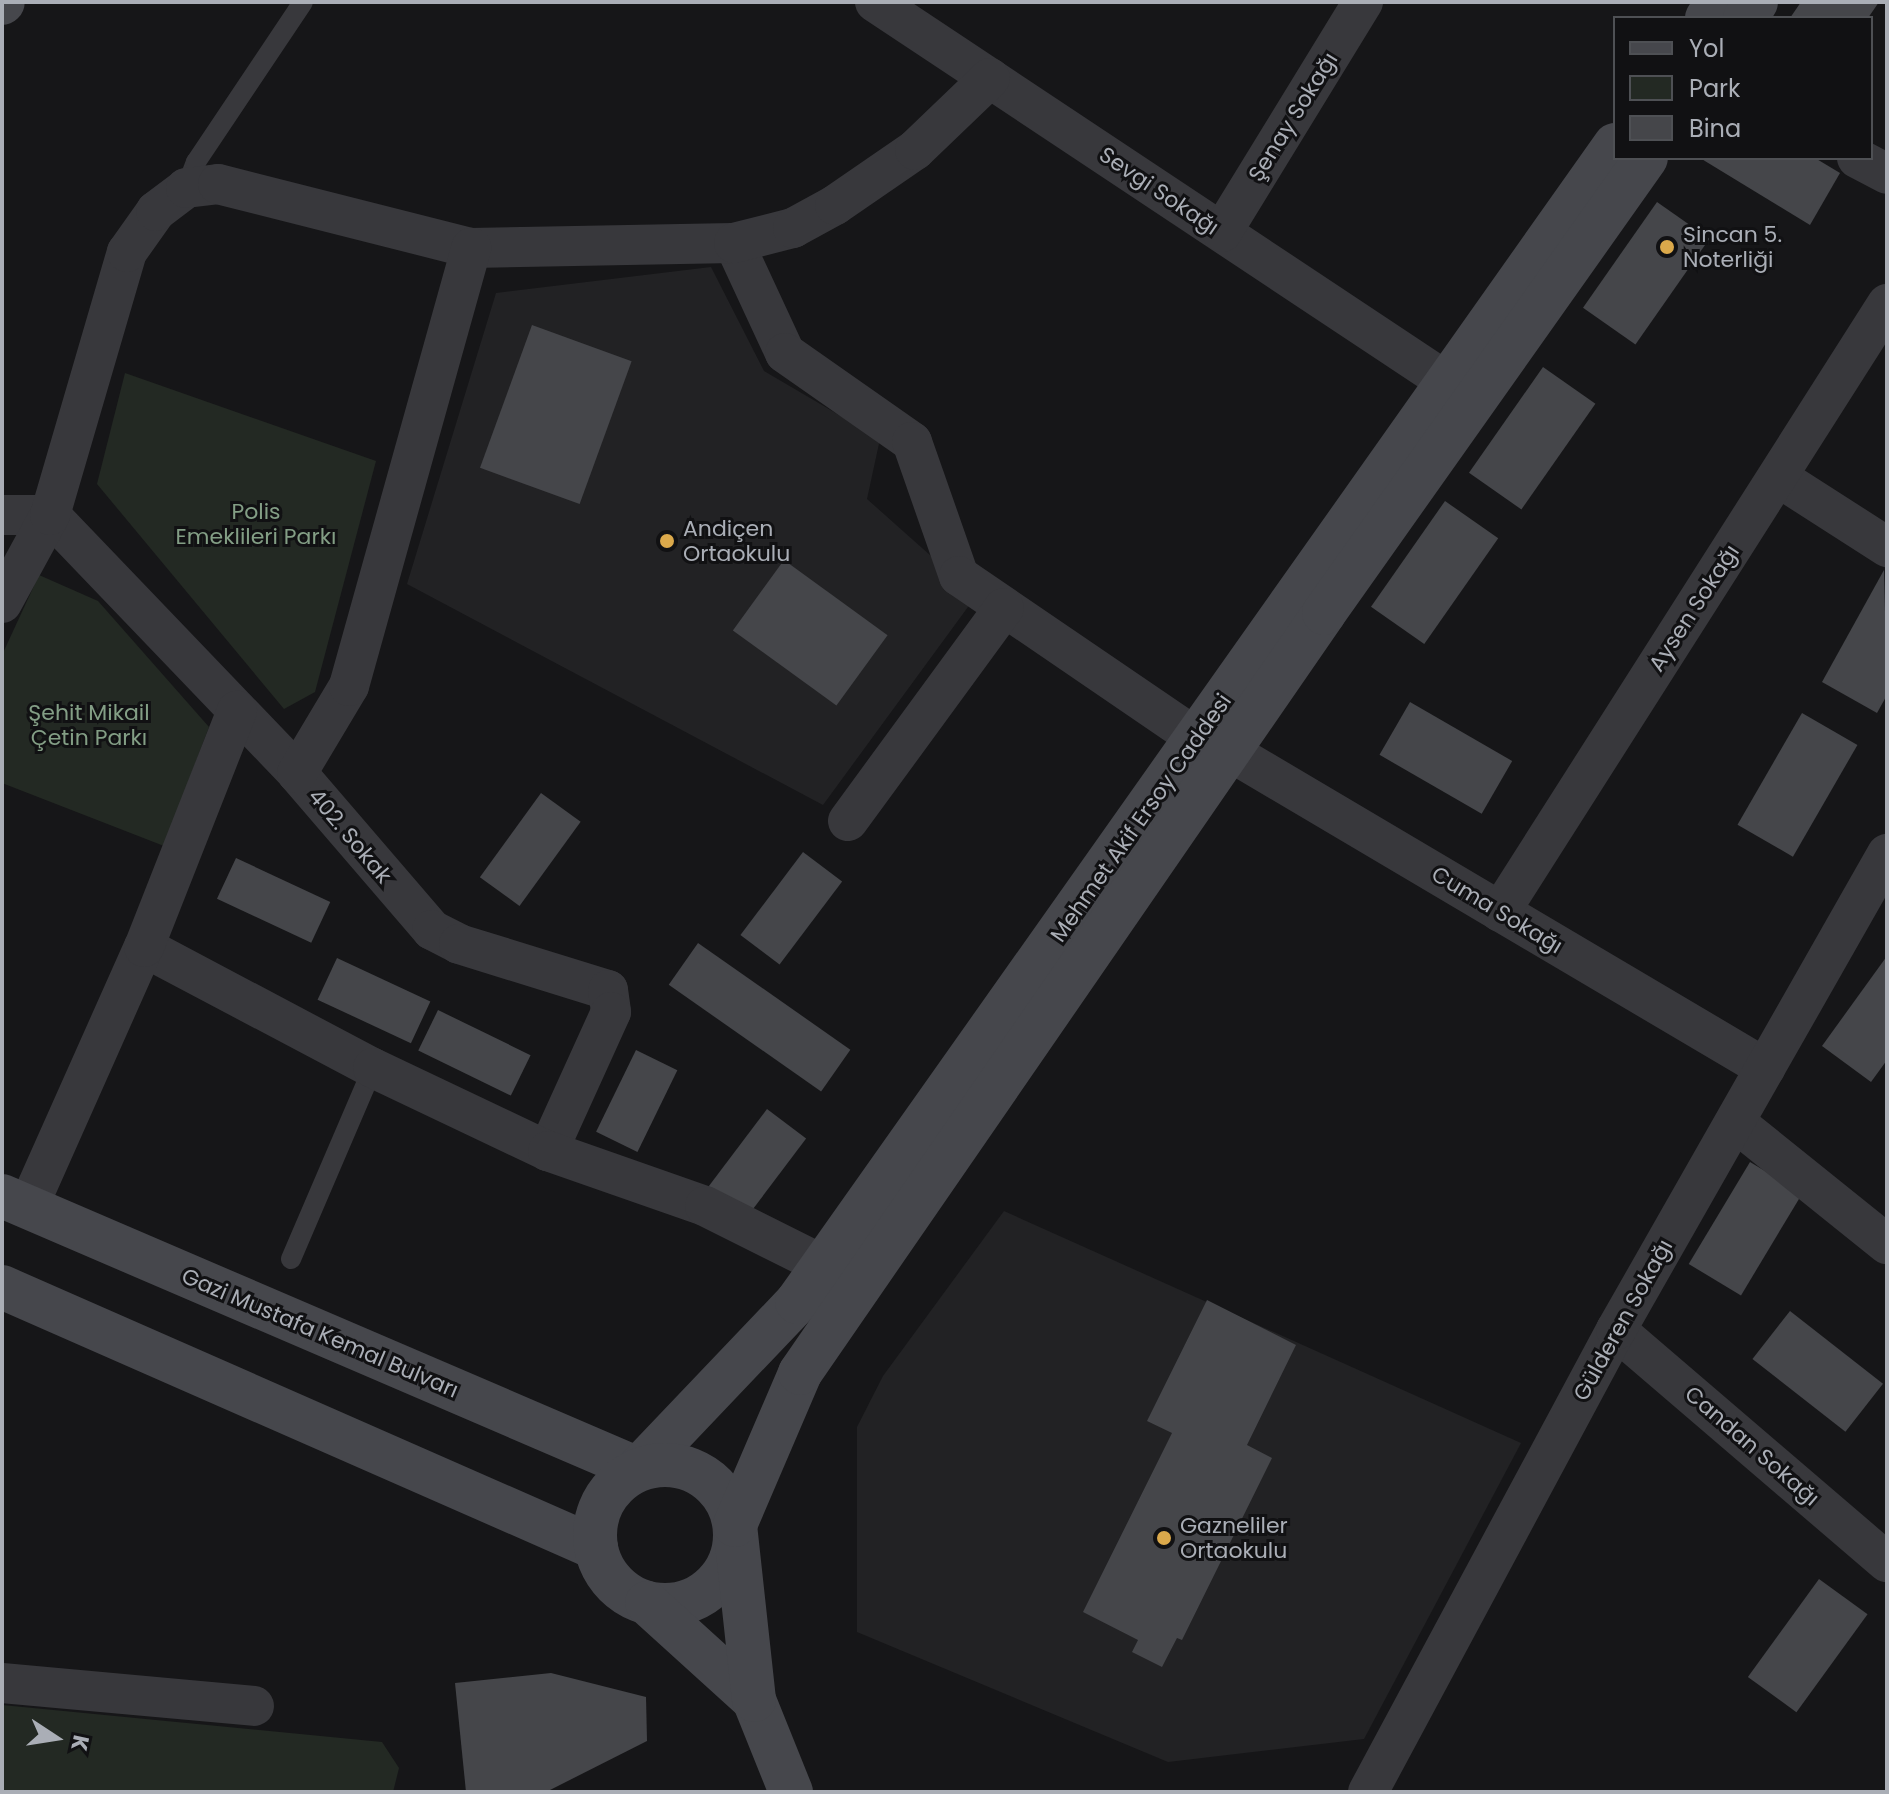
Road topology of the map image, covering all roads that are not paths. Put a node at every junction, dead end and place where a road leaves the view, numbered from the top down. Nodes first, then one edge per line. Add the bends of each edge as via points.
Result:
1 (303, 2) edge
2 (875, 2) edge
3 (1363, 2) edge
4 (990, 78) junction
5 (1613, 148) edge
6 (1645, 160) edge
7 (1861, 160) edge
8 (1887, 174) edge
9 (186, 188) junction
10 (1222, 232) junction
11 (734, 243) junction
12 (471, 248) junction
13 (1887, 304) edge
14 (1444, 380) junction
15 (1778, 477) junction
16 (2, 515) edge
17 (50, 515) junction
18 (1887, 547) edge
19 (2, 603) edge
20 (1004, 608) junction
21 (237, 711) junction
22 (1214, 745) junction
23 (297, 773) junction
24 (848, 821) dead end
25 (1887, 854) edge
26 (1876, 902) edge
27 (1500, 912) junction
28 (144, 947) junction
29 (373, 1068) junction
30 (1765, 1068) junction
31 (1735, 1122) junction
32 (548, 1151) junction
33 (15, 1202) edge
34 (1887, 1244) edge
35 (291, 1259) dead end
36 (823, 1265) junction
37 (2, 1287) edge
38 (1616, 1330) junction
39 (638, 1469) junction
40 (735, 1525) junction
41 (596, 1548) junction
42 (1887, 1562) edge
43 (647, 1603) junction
44 (2, 1683) edge
45 (754, 1700) junction
46 (254, 1706) dead end
47 (791, 1792) edge
48 (1368, 1792) edge

1 - 9 lane via 196,162
2 - 4 street, Sevgi Sokağı
3 - 10 street, Şenay Sokağı
4 - 10 street, Sevgi Sokağı
4 - 11 street via 915,150 835,205 793,228
5 - 14 main road, Mehmet Akif Ersoy Caddesi
6 - 22 main road, Mehmet Akif Ersoy Caddesi
7 - 8 street
9 - 12 street via 218,184
9 - 17 street via 156,211 124,261
10 - 14 street, Sevgi Sokağı
11 - 12 street
11 - 20 street, Cuma Sokağı via 785,353 912,442 959,576
12 - 23 street via 349,686
13 - 15 street, Aysen Sokağı
14 - 22 main road, Mehmet Akif Ersoy Caddesi
15 - 18 street
15 - 27 street, Aysen Sokağı
16 - 17 street
17 - 19 street
17 - 21 street, 402. Sokak
20 - 22 street, Cuma Sokağı
20 - 24 street
21 - 23 street, 402. Sokak
21 - 28 street
22 - 27 street, Cuma Sokağı
22 - 36 main road, Mehmet Akif Ersoy Caddesi
22 - 40 main road, Mehmet Akif Ersoy Caddesi via 800,1373
23 - 32 street, 402. Sokak via 432,930 459,944 608,990 611,1012
25 - 26 street, Gülderen Sokağı
26 - 30 street, Gülderen Sokağı
27 - 30 street, Cuma Sokağı
28 - 29 street
28 - 33 street
29 - 32 street
29 - 35 lane
30 - 31 street, Gülderen Sokağı
31 - 34 street
31 - 38 street, Gülderen Sokağı
32 - 36 street via 705,1206
33 - 39 main road, Gazi Mustafa Kemal Bulvarı
36 - 39 main road, Mehmet Akif Ersoy Caddesi via 797,1302
37 - 41 main road
38 - 42 street, Candan Sokağı
38 - 48 street, Gülderen Sokağı
39 - 40 main road via 681,1465 701,1473 717,1486
39 - 41 main road via 603,1501 595,1524
40 - 43 main road via 726,1570 712,1588 670,1605
40 - 45 main road
41 - 43 main road via 614,1582
43 - 45 main road
44 - 46 street
45 - 47 main road

